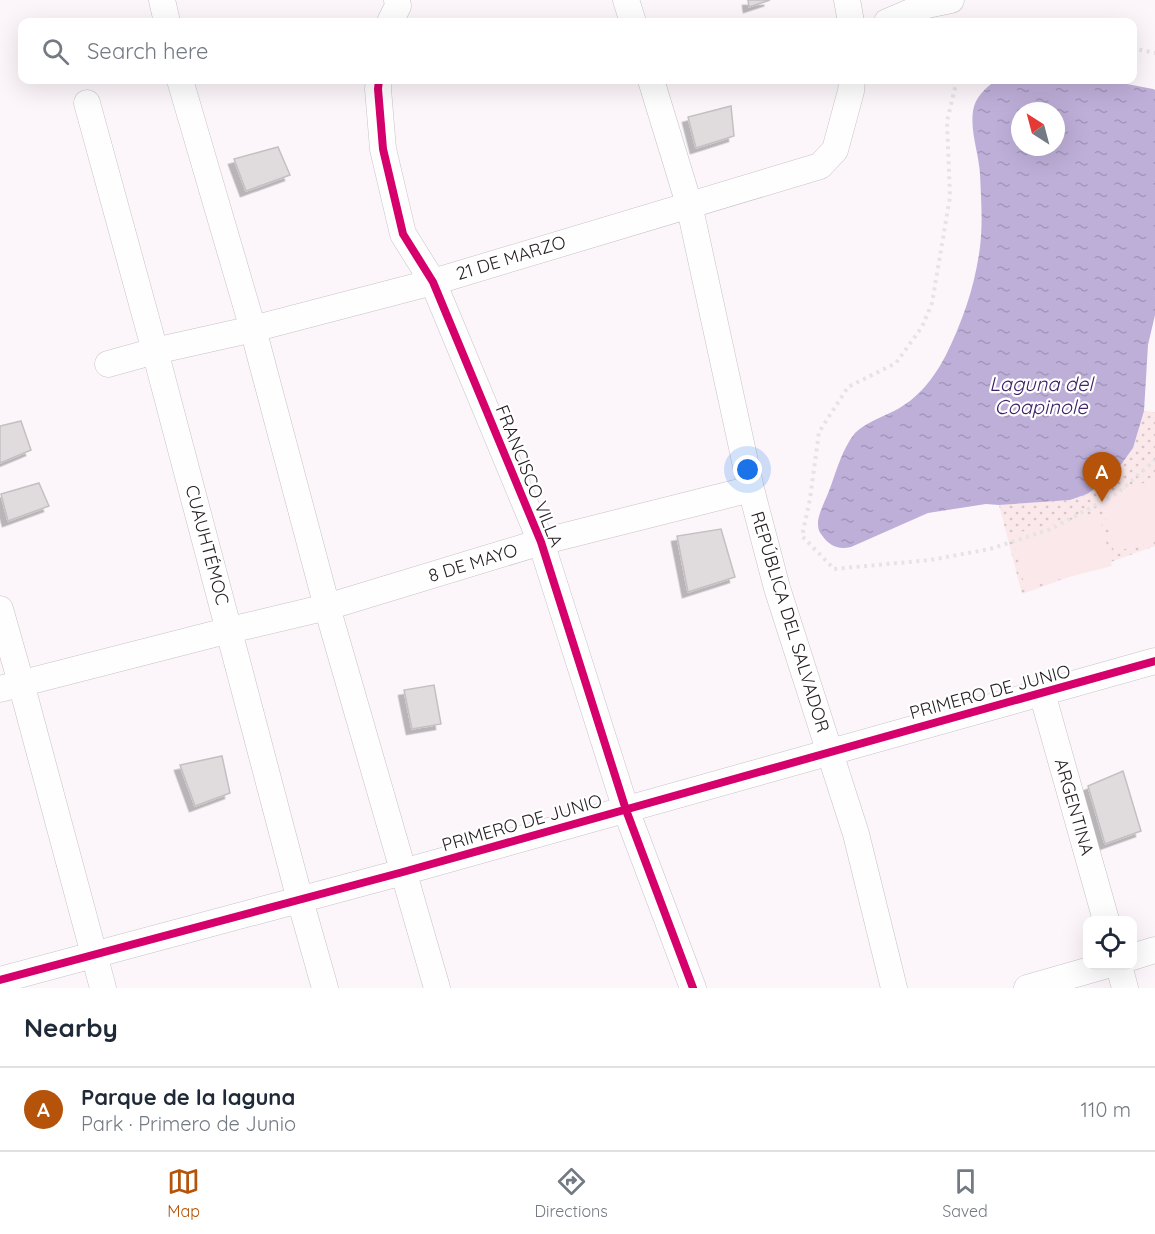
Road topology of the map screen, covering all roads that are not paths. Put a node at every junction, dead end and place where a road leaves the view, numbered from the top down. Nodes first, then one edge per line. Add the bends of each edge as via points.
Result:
1 (162, 0) edge
2 (626, 0) edge
3 (847, 0) edge
4 (951, 0) edge
5 (166, 18) edge
6 (632, 18) edge
7 (850, 18) edge
8 (896, 18) edge
9 (181, 84) edge
10 (378, 84) edge
11 (652, 84) edge
12 (852, 84) edge
13 (87, 103) dead end
14 (689, 204) junction
15 (433, 282) junction
16 (253, 329) junction
17 (155, 351) junction
18 (108, 364) dead end
19 (751, 489) junction
20 (541, 542) junction
21 (327, 607) junction
22 (0, 609) edge
23 (230, 630) junction
24 (1155, 661) edge
25 (11, 686) edge
26 (1042, 693) junction
27 (830, 752) junction
28 (626, 810) junction
29 (403, 872) junction
30 (300, 900) junction
31 (1106, 916) edge
32 (1155, 950) edge
33 (1137, 955) edge
34 (94, 956) junction
35 (1090, 970) edge
36 (1120, 970) edge
37 (0, 980) edge
38 (102, 988) edge
39 (325, 988) edge
40 (436, 988) edge
41 (693, 988) edge
42 (894, 988) edge
43 (1027, 988) edge
44 (1125, 988) edge

1 - 5 street
2 - 6 street
3 - 7 street
4 - 8 street
9 - 16 street
10 - 15 street, FRANCISCO VILLA via 383,149 403,234
11 - 14 street, REPÚBLICA DEL SALVADOR
12 - 14 street, 21 DE MARZO via 835,150 820,166
13 - 17 street, CUAUHTÉMOC
14 - 15 street, 21 DE MARZO
14 - 19 street, REPÚBLICA DEL SALVADOR
15 - 16 street, 21 DE MARZO
15 - 20 street, FRANCISCO VILLA
16 - 17 street, 21 DE MARZO
16 - 21 street
17 - 18 street, 21 DE MARZO
17 - 23 street, CUAUHTÉMOC
19 - 20 street, 8 DE MAYO
19 - 27 street, REPÚBLICA DEL SALVADOR via 777,588
20 - 21 street, 8 DE MAYO
20 - 28 street, FRANCISCO VILLA
21 - 23 street, 8 DE MAYO
21 - 29 street
22 - 25 street
23 - 25 street, 8 DE MAYO
23 - 30 street, CUAUHTÉMOC
24 - 26 street, PRIMERO DE JUNIO
25 - 34 street
26 - 27 street, PRIMERO DE JUNIO
26 - 31 street, ARGENTINA
27 - 28 street, PRIMERO DE JUNIO
27 - 42 street, REPÚBLICA DEL SALVADOR via 856,834
28 - 29 street, PRIMERO DE JUNIO
28 - 41 street, FRANCISCO VILLA
29 - 30 street, PRIMERO DE JUNIO
29 - 40 street
30 - 34 street, PRIMERO DE JUNIO
30 - 39 street, CUAUHTÉMOC
32 - 33 street
34 - 37 street, PRIMERO DE JUNIO
34 - 38 street
35 - 43 street
36 - 44 street

